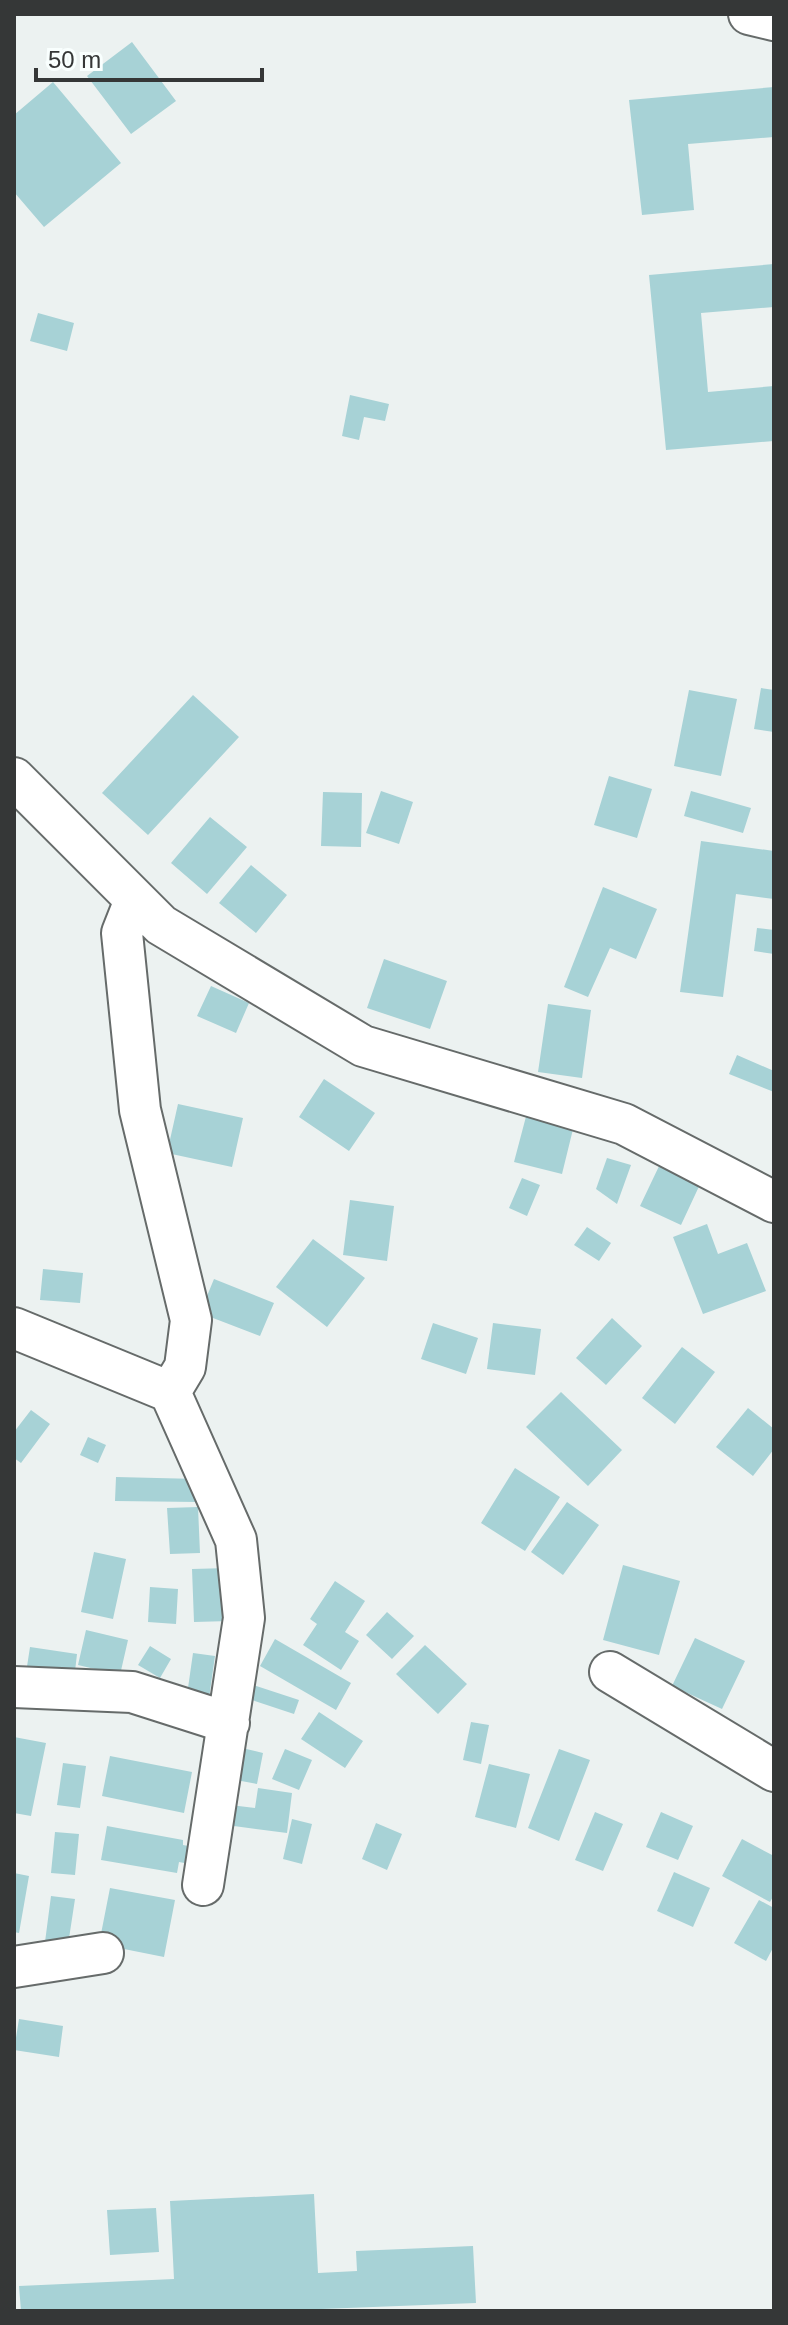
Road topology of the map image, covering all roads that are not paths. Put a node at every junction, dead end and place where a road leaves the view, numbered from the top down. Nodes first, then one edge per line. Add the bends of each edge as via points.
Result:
1 (749, 14) edge
2 (774, 20) edge
3 (14, 778) edge
4 (135, 900) junction
5 (774, 1202) edge
6 (14, 1328) edge
7 (170, 1392) junction
8 (610, 1672) dead end
9 (14, 1687) edge
10 (229, 1723) junction
11 (774, 1771) edge
12 (203, 1885) dead end
13 (103, 1953) dead end
14 (14, 1967) edge

1 - 2 street
3 - 4 street
4 - 5 street via 161,925 363,1046 624,1124
4 - 7 street via 122,933 140,1110 191,1320 185,1367
6 - 7 street
7 - 10 street via 236,1540 244,1618
8 - 11 street
9 - 10 street via 132,1692
10 - 12 street
13 - 14 street

